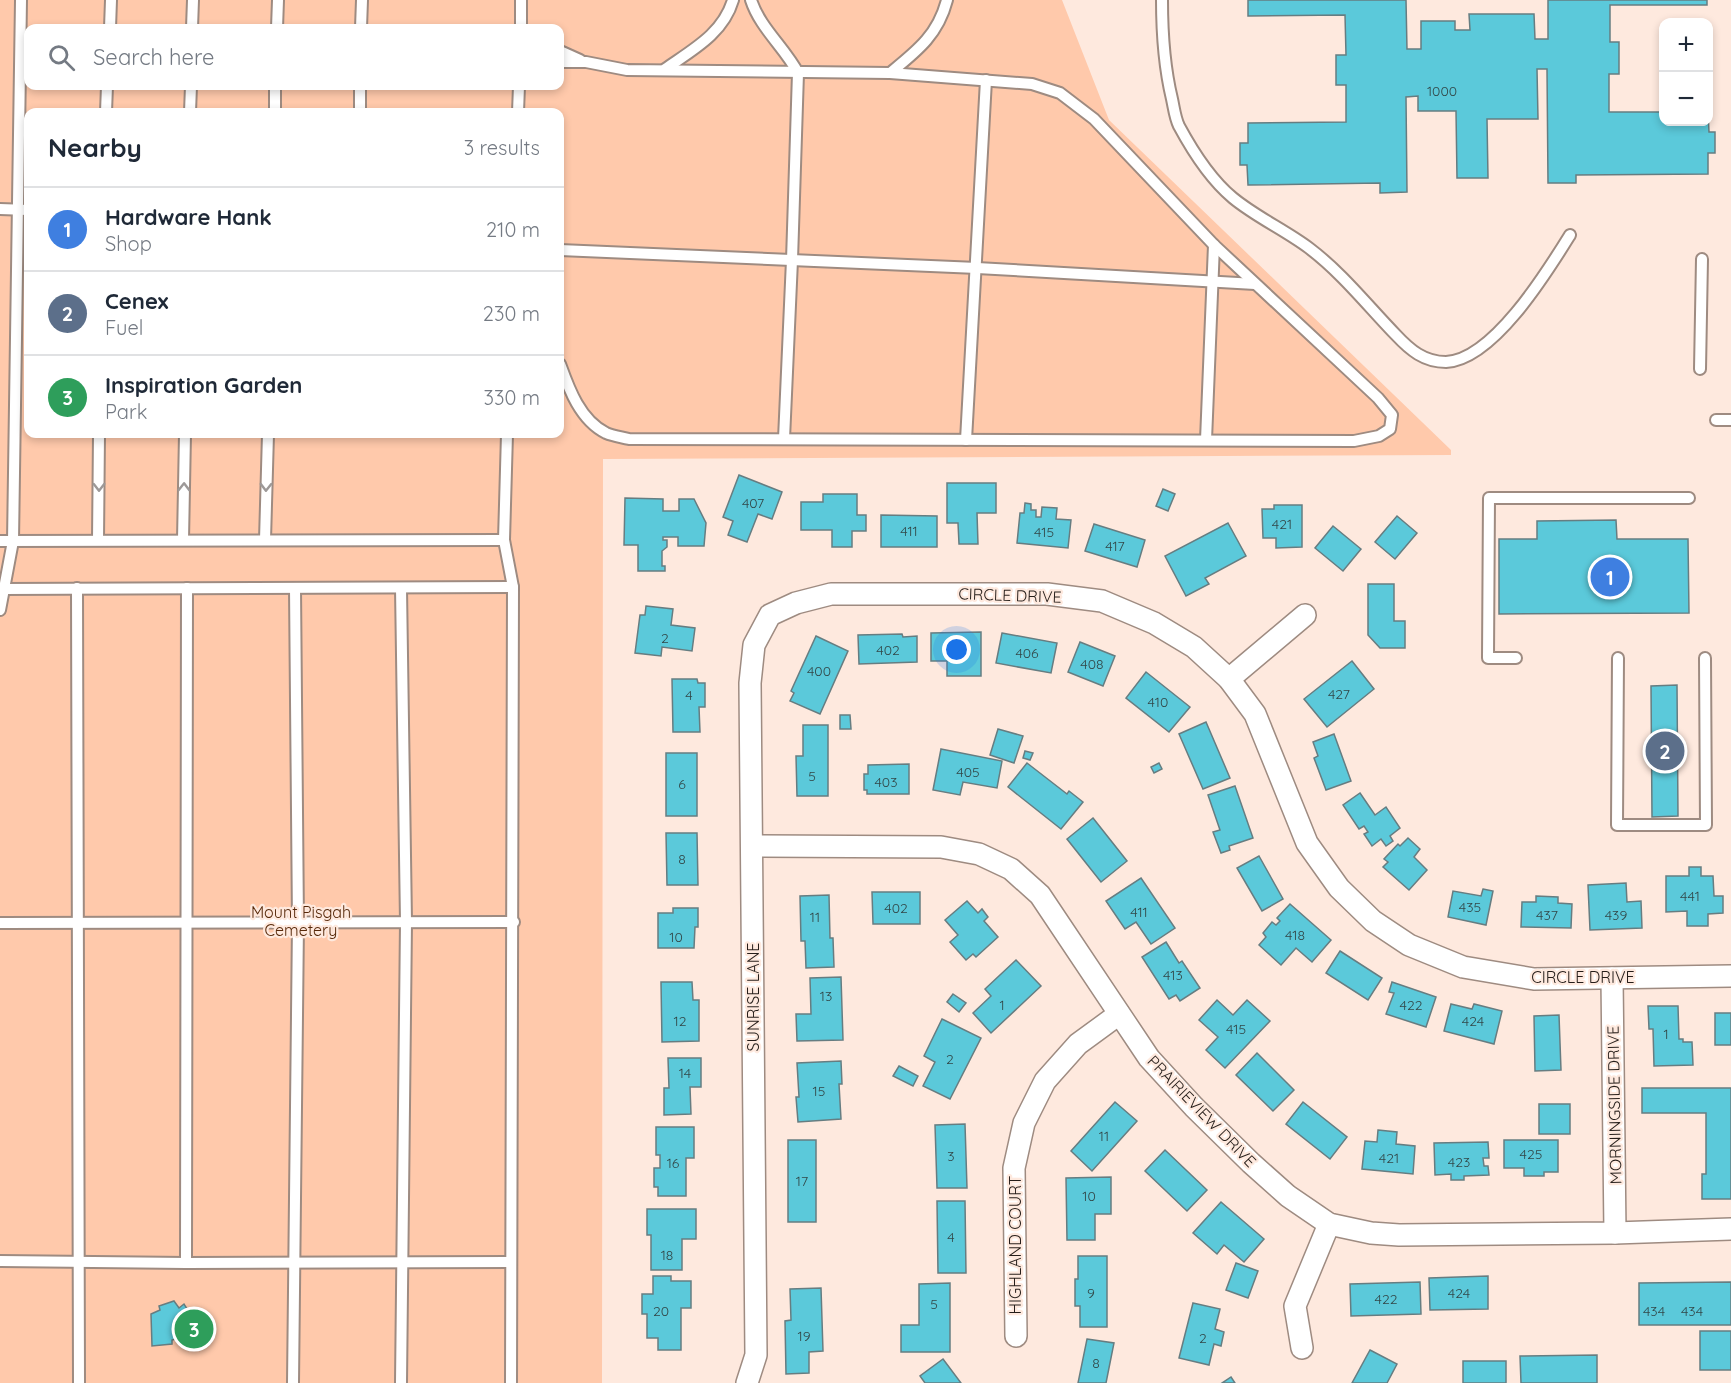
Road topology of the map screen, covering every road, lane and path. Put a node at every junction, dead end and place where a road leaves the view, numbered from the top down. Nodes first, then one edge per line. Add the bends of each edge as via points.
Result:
1 (21, 0) edge
2 (111, 0) edge
3 (193, 0) edge
4 (278, 0) edge
5 (362, 0) edge
6 (521, 0) edge
7 (733, 0) edge
8 (751, 0) edge
9 (947, 0) edge
10 (1162, 0) edge
11 (521, 16) junction
12 (110, 24) edge
13 (192, 24) edge
14 (277, 24) edge
15 (361, 24) edge
16 (521, 24) edge
17 (528, 24) edge
18 (564, 53) edge
19 (564, 62) edge
20 (586, 62) junction
21 (665, 69) junction
22 (798, 73) junction
23 (890, 73) junction
24 (986, 80) junction
25 (107, 90) edge
26 (191, 90) edge
27 (275, 90) edge
28 (360, 90) edge
29 (519, 90) edge
30 (106, 108) edge
31 (190, 108) edge
32 (275, 108) edge
33 (360, 108) edge
34 (518, 108) edge
35 (0, 209) edge
36 (16, 210) junction
37 (24, 210) edge
38 (1570, 236) dead end
39 (1214, 245) junction
40 (564, 250) edge
41 (1702, 259) dead end
42 (792, 260) junction
43 (977, 268) junction
44 (1213, 281) junction
45 (1255, 284) junction
46 (1700, 369) dead end
47 (564, 375) edge
48 (1716, 420) dead end
49 (1731, 420) edge
50 (99, 438) edge
51 (185, 438) edge
52 (268, 438) edge
53 (507, 438) edge
54 (784, 439) junction
55 (966, 440) junction
56 (1206, 440) junction
57 (1689, 498) dead end
58 (98, 540) junction
59 (183, 540) junction
60 (265, 540) junction
61 (504, 540) junction
62 (0, 541) edge
63 (13, 541) junction
64 (513, 587) junction
65 (77, 588) junction
66 (187, 588) junction
67 (295, 588) junction
68 (401, 588) junction
69 (2, 589) junction
70 (0, 610) edge
71 (771, 615) joint
72 (1305, 615) dead end
73 (1516, 658) dead end
74 (1618, 658) dead end
75 (1705, 658) dead end
76 (1229, 679) junction
77 (752, 846) junction
78 (406, 922) junction
79 (514, 922) junction
80 (77, 923) junction
81 (187, 923) junction
82 (298, 923) junction
83 (0, 924) edge
84 (1731, 976) edge
85 (1612, 978) junction
86 (1119, 1014) junction
87 (1329, 1224) junction
88 (1731, 1229) edge
89 (1615, 1233) junction
90 (0, 1261) edge
91 (79, 1262) junction
92 (511, 1262) junction
93 (186, 1263) junction
94 (293, 1263) junction
95 (401, 1263) junction
96 (1016, 1336) dead end
97 (1302, 1348) dead end
98 (79, 1383) edge
99 (293, 1383) edge
100 (401, 1383) edge
101 (511, 1383) edge
102 (747, 1383) edge

1 - 36 lane
2 - 12 lane
3 - 13 lane
4 - 14 lane
5 - 15 lane
6 - 11 lane
7 - 21 lane via 713,35
8 - 22 lane
9 - 23 lane via 943,16 925,44
10 - 38 lane via 1166,73 1178,123 1202,165 1233,198 1309,249 1349,283 1418,356 1446,362 1475,353 1539,283
11 - 16 lane
11 - 17 lane
18 - 20 lane
19 - 20 lane
20 - 21 lane via 627,70
21 - 22 lane
22 - 23 lane
22 - 42 lane
23 - 24 lane
24 - 39 lane via 1032,84 1060,93 1094,119
24 - 43 lane
25 - 30 lane
26 - 31 lane
27 - 32 lane
28 - 33 lane
29 - 34 lane
35 - 36 lane
36 - 37 lane
36 - 63 lane
39 - 44 lane
39 - 45 lane
40 - 42 lane
41 - 46 lane
42 - 43 lane
42 - 54 lane
43 - 44 lane
43 - 55 lane
44 - 45 lane
44 - 56 lane
45 - 56 lane via 1378,398 1392,415 1390,429 1379,436 1354,441
47 - 54 lane via 582,414 605,433 629,439
48 - 49 lane
50 -> 58 lane
59 -> 51 lane
52 -> 60 lane
53 - 61 lane
54 - 55 lane
55 - 56 lane
57 - 73 lane via 1490,498 1488,658
58 - 59 lane
58 - 63 lane
59 - 60 lane
60 - 61 lane
61 - 64 lane
62 - 63 lane
63 - 69 lane
64 - 68 lane
64 - 79 lane
65 - 66 lane
65 - 69 lane
65 - 80 lane
66 - 67 lane
66 - 81 lane
67 - 68 lane
67 - 82 lane
68 - 78 lane
69 - 70 lane
71 - 76 street, CIRCLE DRIVE via 796,603 831,594 1047,594 1102,602 1154,623 1194,647
71 - 77 street, SUNRISE LANE via 754,645 750,683
72 - 76 street
74 - 75 lane via 1617,825 1706,825
76 - 85 street, CIRCLE DRIVE via 1255,714 1307,843 1339,888 1372,921 1408,945 1463,967 1534,979
77 - 86 street, PRAIRIEVIEW DRIVE via 941,847 979,854 1011,869 1040,895
77 - 102 street, SUNRISE LANE via 756,1355
78 - 79 lane
78 - 82 lane
78 - 95 lane
79 - 92 lane
80 - 81 lane
80 - 83 lane
80 - 91 lane
81 - 82 lane
81 - 93 lane
82 - 94 lane
84 - 85 street, CIRCLE DRIVE
85 - 89 street, MORNINGSIDE DRIVE
86 - 87 street, PRAIRIEVIEW DRIVE via 1149,1058 1202,1115 1288,1197
86 - 96 street, HIGHLAND COURT via 1078,1044 1044,1081 1024,1123 1014,1168
87 - 89 street, PRAIRIEVIEW DRIVE via 1399,1235
87 - 97 street via 1295,1306
88 - 89 street, PRAIRIEVIEW DRIVE
90 - 91 lane
91 - 93 lane
91 - 98 lane
92 - 95 lane
92 - 101 lane
93 - 94 lane
94 - 95 lane
94 - 99 lane
95 - 100 lane

